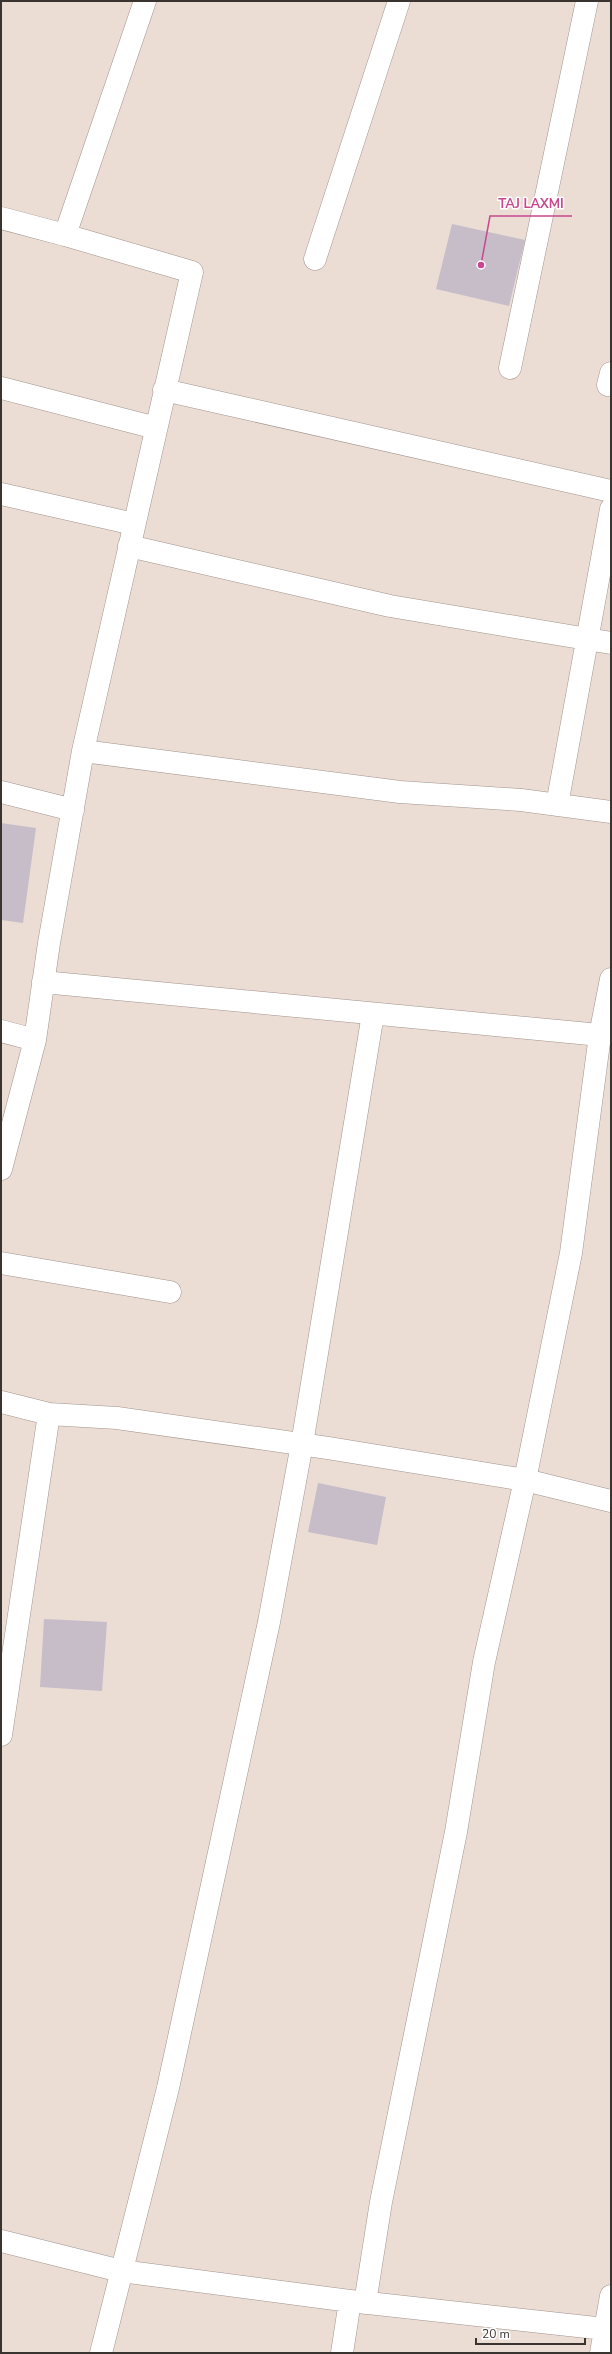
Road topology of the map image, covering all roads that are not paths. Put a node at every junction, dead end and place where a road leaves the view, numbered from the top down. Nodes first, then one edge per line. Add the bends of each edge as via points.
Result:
1 (145, 1) edge
2 (399, 1) edge
3 (587, 1) edge
4 (1, 218) edge
5 (65, 235) junction
6 (315, 259) dead end
7 (510, 368) dead end
8 (1, 388) edge
9 (164, 390) junction
10 (156, 428) junction
11 (611, 490) edge
12 (1, 494) edge
13 (611, 509) edge
14 (134, 524) junction
15 (129, 546) junction
16 (587, 639) junction
17 (611, 643) edge
18 (83, 751) junction
19 (1, 792) edge
20 (557, 804) junction
21 (73, 810) junction
22 (611, 812) edge
23 (611, 979) edge
24 (43, 982) junction
25 (373, 1014) junction
26 (1, 1031) edge
27 (600, 1035) junction
28 (35, 1040) junction
29 (1, 1169) edge
30 (1, 1263) edge
31 (170, 1292) dead end
32 (1, 1402) edge
33 (49, 1414) junction
34 (302, 1444) junction
35 (525, 1480) junction
36 (611, 1500) edge
37 (1, 1735) edge
38 (1, 2241) edge
39 (121, 2271) junction
40 (611, 2296) edge
41 (358, 2302) junction
42 (605, 2329) junction
43 (101, 2353) edge
44 (342, 2353) edge
45 (601, 2353) edge

1 - 5 street
2 - 6 street
3 - 7 street
4 - 5 street
5 - 9 street via 192,272
8 - 10 street
9 - 10 street
9 - 11 street
10 - 14 street
12 - 14 street
13 - 16 street
14 - 15 street
15 - 16 street via 390,606
15 - 18 street
16 - 17 street
16 - 20 street
18 - 20 street via 400,792
18 - 21 street
19 - 21 street
20 - 22 street
21 - 24 street
23 - 27 street
24 - 25 street
24 - 28 street
25 - 27 street
25 - 34 street
26 - 28 street
27 - 35 street via 571,1253
28 - 29 street
30 - 31 street
32 - 33 street
33 - 34 street via 117,1418
33 - 37 street
34 - 35 street
34 - 39 street via 270,1622 201,1942 168,2088
35 - 36 street
35 - 41 street via 484,1662 456,1832 381,2202
38 - 39 street
39 - 41 street
39 - 43 street
40 - 42 street
41 - 42 street
41 - 44 street
42 - 45 street

